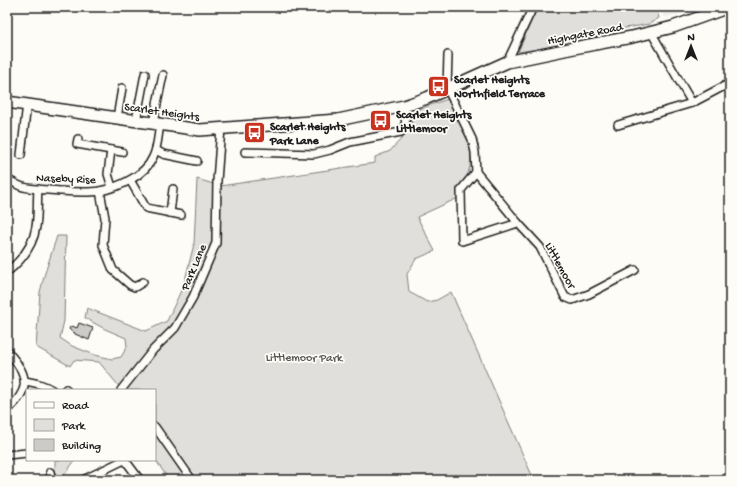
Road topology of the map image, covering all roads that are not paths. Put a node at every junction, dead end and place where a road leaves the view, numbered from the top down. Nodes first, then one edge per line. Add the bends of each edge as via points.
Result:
1 (533, 7) edge
2 (729, 7) edge
3 (651, 32) junction
4 (448, 55) dead end
5 (507, 62) junction
6 (145, 74) dead end
7 (164, 75) dead end
8 (730, 83) edge
9 (122, 88) dead end
10 (447, 88) junction
11 (7, 102) edge
12 (692, 103) junction
13 (27, 104) junction
14 (404, 106) junction
15 (118, 118) junction
16 (136, 121) junction
17 (156, 124) junction
18 (618, 125) dead end
19 (221, 128) junction
20 (78, 139) dead end
21 (111, 150) junction
22 (156, 150) junction
23 (122, 152) dead end
24 (245, 152) dead end
25 (21, 155) dead end
26 (197, 161) dead end
27 (476, 172) junction
28 (7, 180) edge
29 (130, 180) junction
30 (112, 187) junction
31 (38, 189) junction
32 (173, 189) dead end
33 (100, 191) junction
34 (170, 213) junction
35 (181, 215) dead end
36 (518, 223) junction
37 (635, 270) dead end
38 (7, 272) edge
39 (143, 282) dead end
40 (7, 350) edge
41 (25, 381) junction
42 (125, 388) edge
43 (50, 389) edge
44 (8, 409) edge
45 (156, 428) edge
46 (26, 453) edge
47 (7, 455) edge
48 (122, 461) edge
49 (125, 461) edge
50 (50, 472) dead end
51 (52, 480) edge
52 (82, 480) edge
53 (140, 480) edge
54 (192, 480) edge

1 - 5 street
2 - 3 main road, Highgate Road
3 - 5 main road, Highgate Road
3 - 12 street
4 - 10 street
5 - 10 main road, Highgate Road
6 - 16 street
7 - 17 street, Naseby Rise
8 - 12 street
9 - 15 street
10 - 14 main road, Highgate Road
10 - 27 street via 472,139
11 - 13 main road, Scarlet Heights
12 - 18 street
13 - 15 main road, Scarlet Heights
13 - 25 street
14 - 19 main road, Scarlet Heights via 338,120
14 - 24 street via 406,122 401,132 350,142 314,154
15 - 16 main road, Scarlet Heights
16 - 17 main road, Scarlet Heights
17 - 19 main road, Scarlet Heights via 200,130
17 - 22 street, Naseby Rise
19 - 42 street, Park Lane via 216,243 193,297 175,328 153,350
20 - 21 street via 77,144
21 - 23 street
21 - 30 street via 108,174
22 - 26 street via 163,154
22 - 29 street, Naseby Rise via 145,170
27 - 36 street, Littlemoor
27 - 36 street via 461,190 462,241
28 - 31 street, Naseby Rise via 19,186
29 - 30 street, Naseby Rise
29 - 34 street via 146,208
30 - 33 street, Naseby Rise
31 - 33 street, Naseby Rise
31 - 38 street via 36,227 32,240 23,257
32 - 34 street
33 - 39 street via 105,218 103,244 113,270 135,287
34 - 35 street
36 - 37 street, Littlemoor via 540,247 565,297 572,300
40 - 41 street via 20,366
41 - 43 street
41 - 44 street via 21,395
45 - 54 street
46 - 47 street
48 - 52 street
49 - 53 street
50 - 51 street

